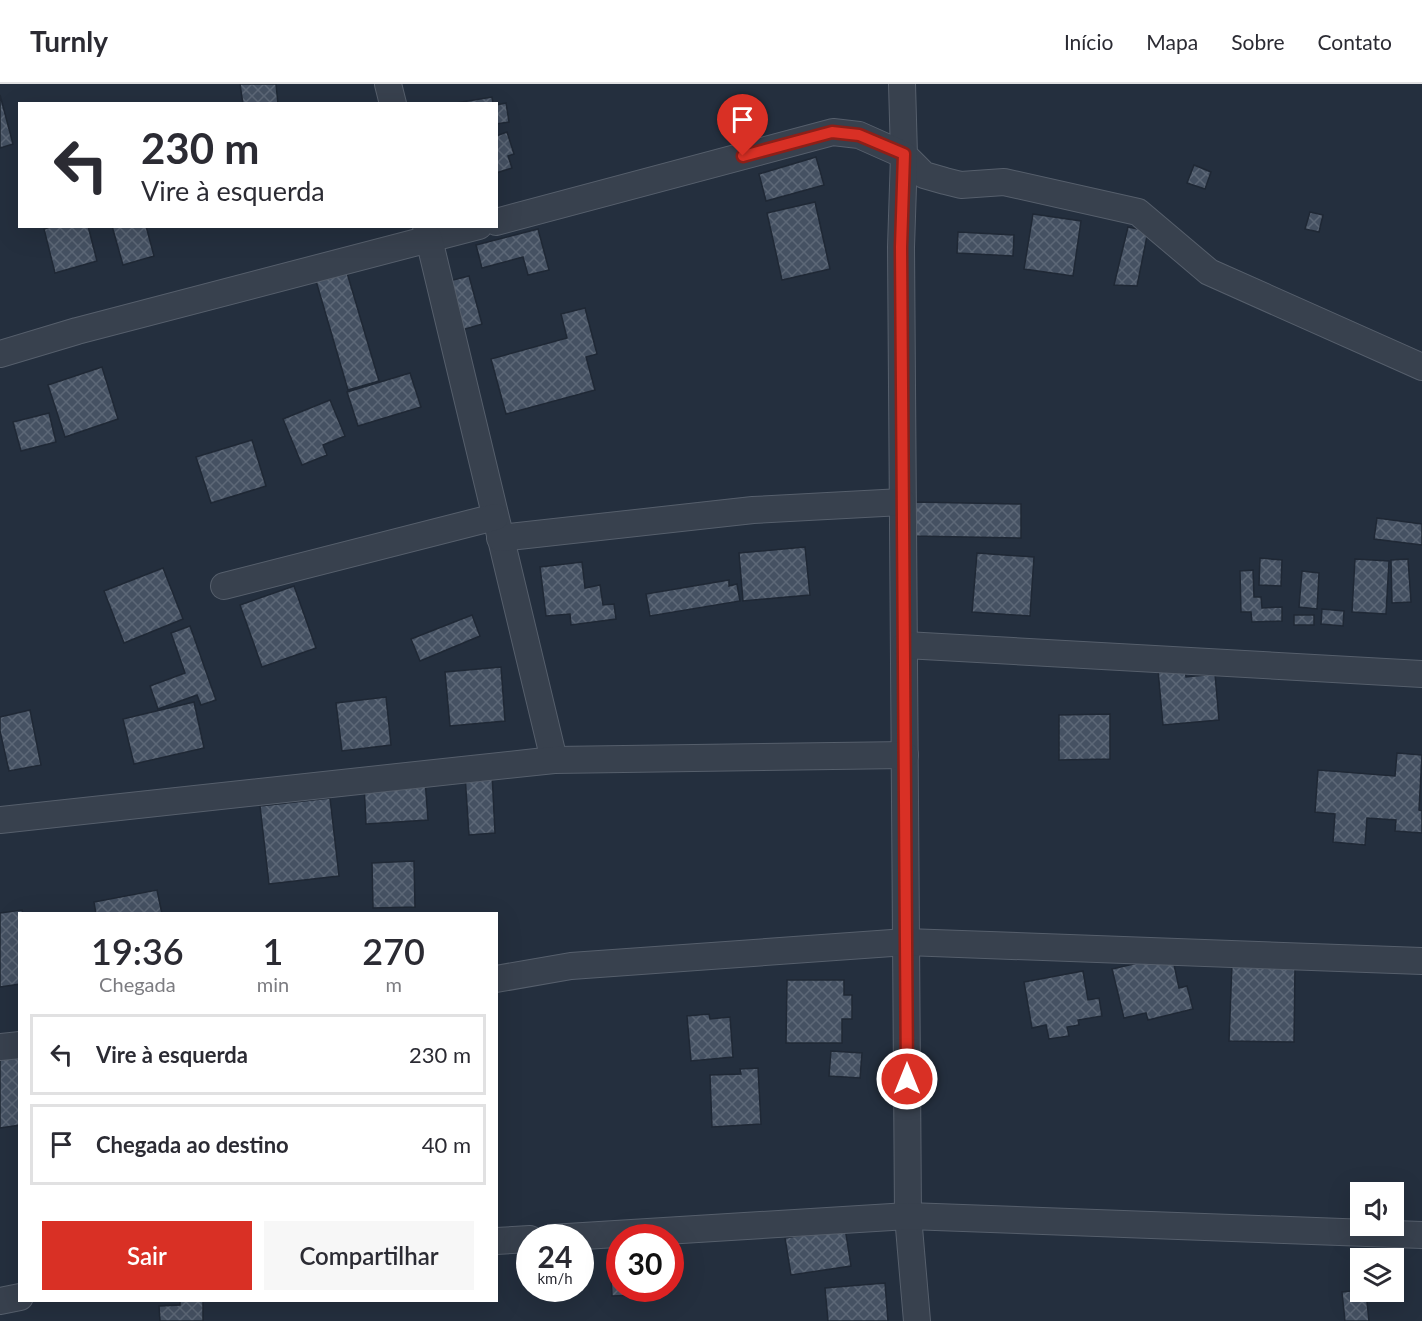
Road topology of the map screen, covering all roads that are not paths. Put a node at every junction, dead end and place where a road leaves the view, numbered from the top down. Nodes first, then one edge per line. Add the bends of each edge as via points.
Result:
1 (388, 84) edge
2 (902, 84) edge
3 (392, 102) edge
4 (904, 154) junction
5 (498, 221) edge
6 (464, 228) edge
7 (427, 233) edge
8 (0, 354) edge
9 (1422, 367) edge
10 (902, 502) junction
11 (498, 528) junction
12 (224, 586) dead end
13 (905, 645) junction
14 (1422, 675) edge
15 (905, 755) junction
16 (554, 760) junction
17 (0, 820) edge
18 (906, 942) junction
19 (1422, 960) edge
20 (498, 979) edge
21 (18, 1045) edge
22 (0, 1047) edge
23 (908, 1216) junction
24 (594, 1235) edge
25 (1422, 1235) edge
26 (516, 1240) edge
27 (498, 1241) edge
28 (18, 1297) edge
29 (0, 1300) edge
30 (917, 1321) edge

1 - 3 street
2 - 4 street
4 - 5 street via 859,135 832,132
4 - 9 street via 924,175 961,185 1004,182 1138,212 1209,272
4 - 10 street
6 - 7 street
7 - 8 street
7 - 11 street
10 - 11 street
10 - 13 street
11 - 12 street
11 - 16 street
13 - 14 street
13 - 15 street
15 - 16 street
15 - 18 street
16 - 17 street
18 - 19 street
18 - 20 street via 571,966
18 - 23 street
21 - 22 street
23 - 24 street
23 - 25 street
23 - 30 street
26 - 27 street
28 - 29 street

